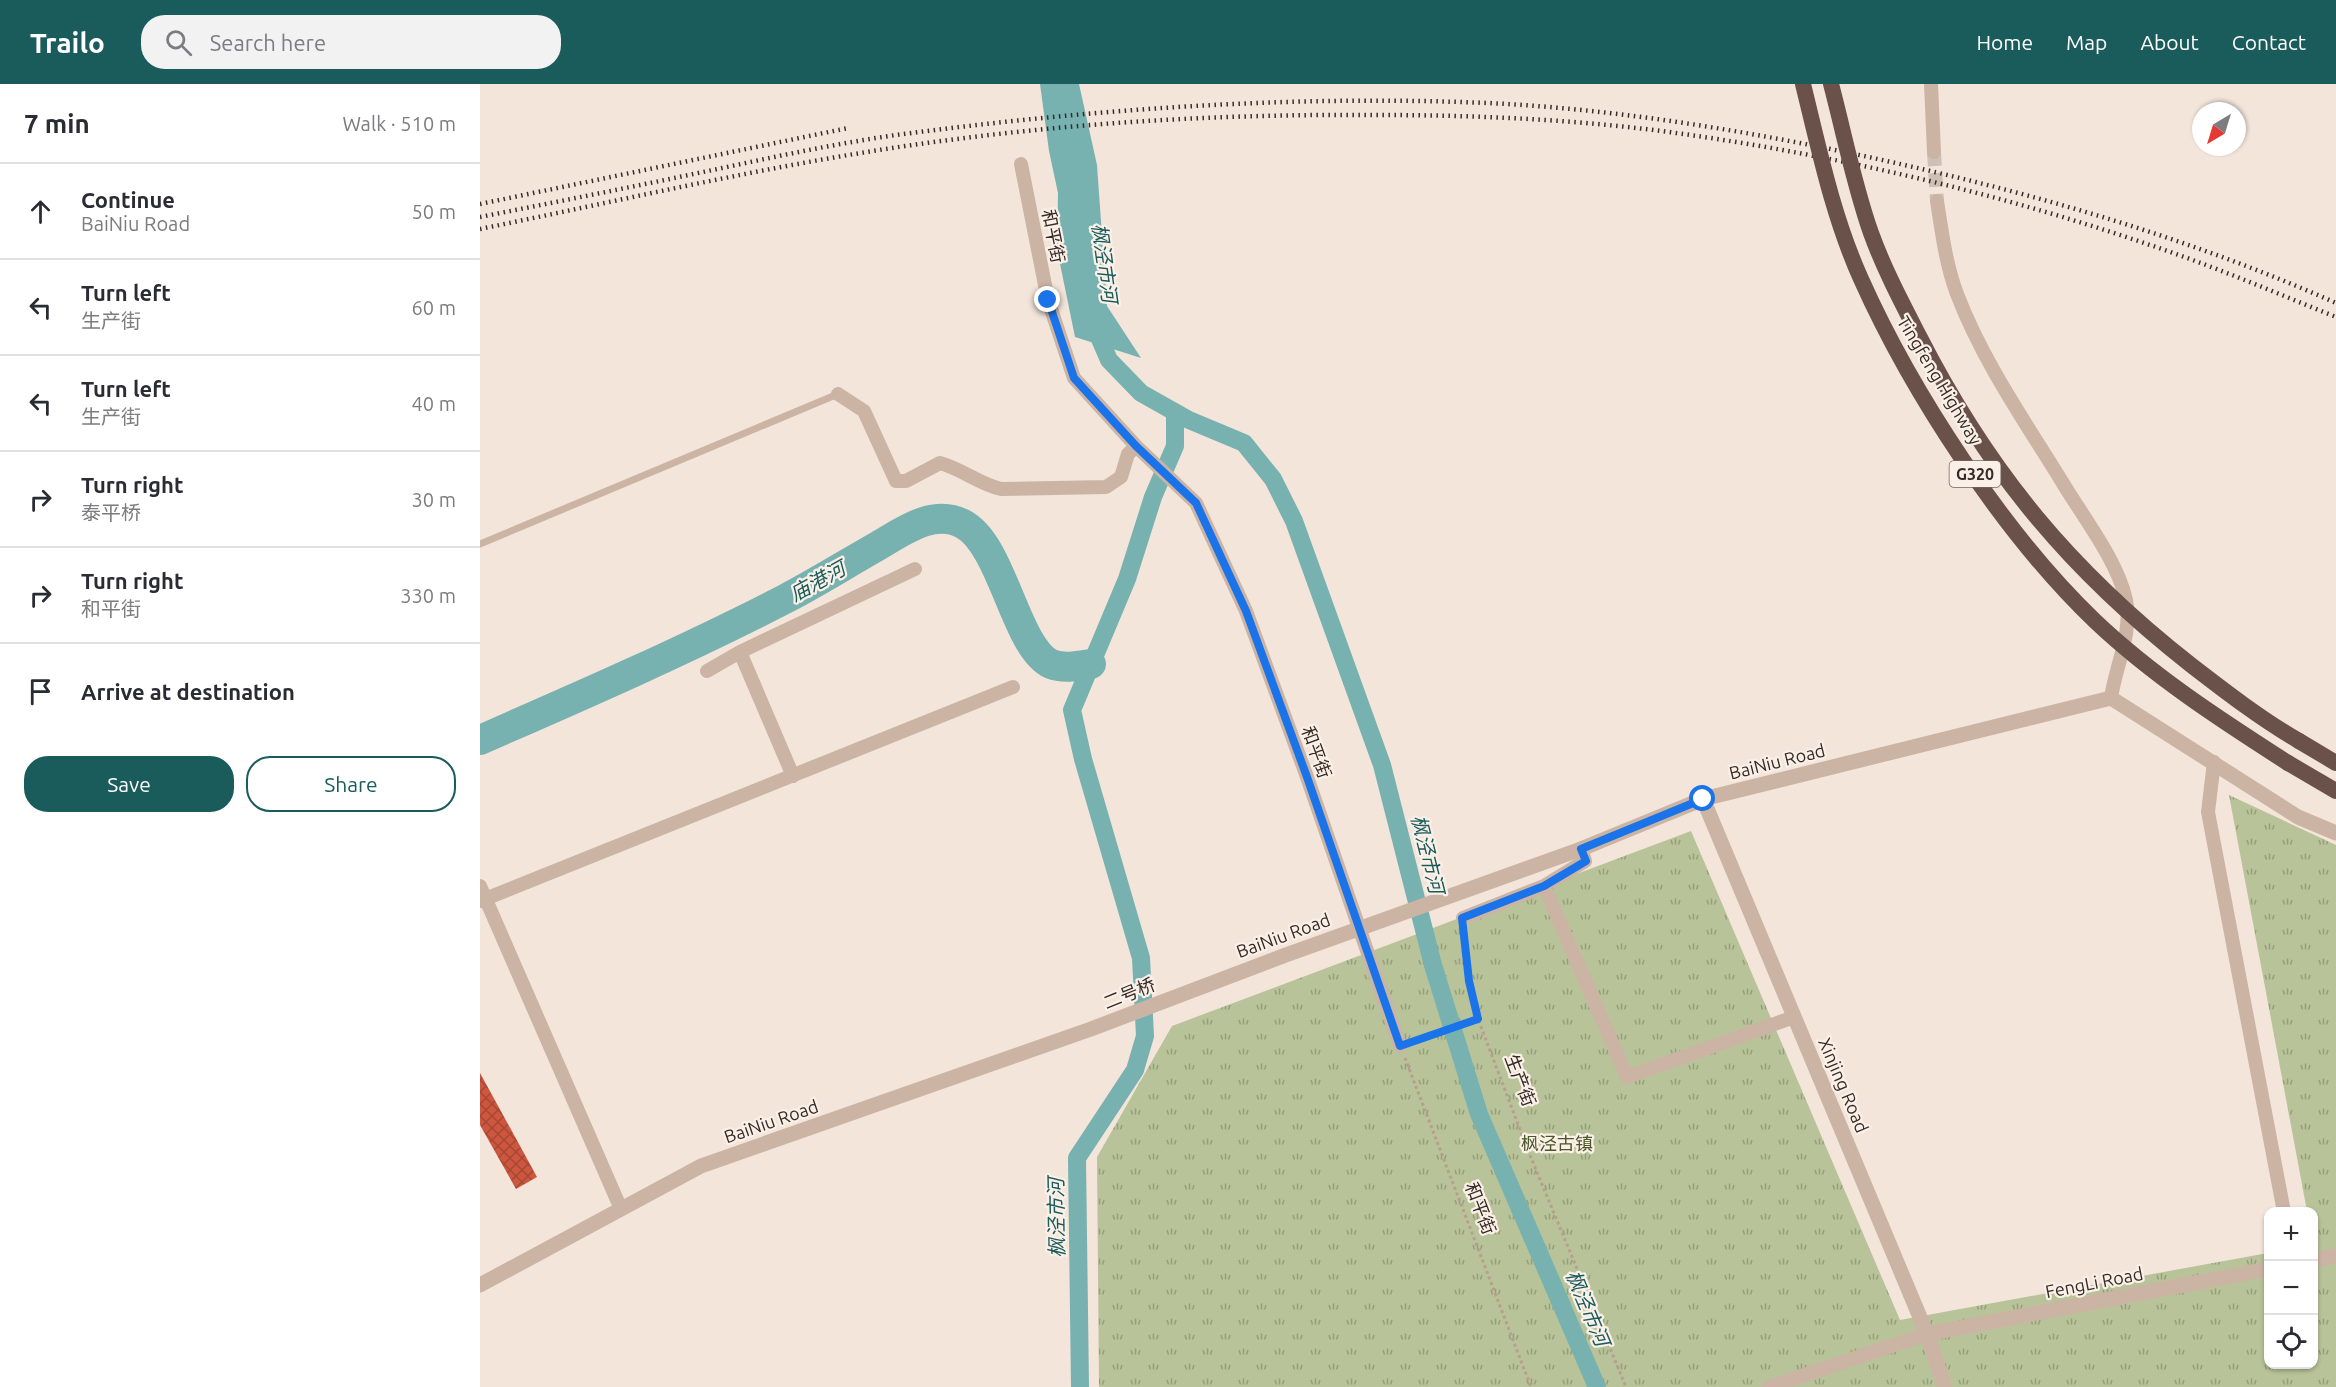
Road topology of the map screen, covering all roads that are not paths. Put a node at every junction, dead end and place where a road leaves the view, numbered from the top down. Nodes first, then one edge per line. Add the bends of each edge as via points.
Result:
1 (1803, 84) edge
2 (1831, 84) edge
3 (1931, 84) edge
4 (1934, 152) tunnel mouth
5 (1021, 164) dead end
6 (1937, 201) tunnel mouth
7 (838, 394) joint
8 (1136, 446) junction
9 (480, 544) edge
10 (915, 569) dead end
11 (740, 652) junction
12 (707, 671) dead end
13 (1013, 687) dead end
14 (2110, 698) junction
15 (2214, 762) junction
16 (2336, 763) edge
17 (792, 776) junction
18 (2336, 791) edge
19 (1703, 799) junction
20 (2336, 833) edge
21 (1581, 849) junction
22 (480, 886) edge
23 (1544, 886) junction
24 (483, 900) edge
25 (1462, 918) road end
26 (1181, 993) joint
27 (1794, 1017) junction
28 (1091, 1029) joint
29 (1400, 1046) road end
30 (2282, 1207) edge
31 (621, 1209) junction
32 (2336, 1256) edge
33 (2318, 1259) edge
34 (2264, 1270) edge
35 (480, 1285) edge
36 (1927, 1334) junction
37 (1769, 1387) edge
38 (1945, 1387) edge

1 - 18 highway, Tingfeng Highway / G320, bridge via 1831,194 1860,279 1939,421 2033,553 2095,621 2156,672 2210,712
2 - 16 highway, Tingfeng Highway / G320, bridge via 1871,234 1899,297 1957,408 2018,496 2055,542 2118,604 2240,703
3 - 4 street
5 - 8 street, 和平街 via 1048,300 1074,378
6 - 14 street via 1944,249 1957,293 1981,349 2087,522 2127,602 2126,633
7 - 8 street via 864,411 896,481 906,481 940,463 985,486 1001,489 1106,487 1120,477 1128,454
7 - 9 lane
8 - 29 street, 和平街 via 1196,503 1246,611
10 - 11 street
11 - 12 street
11 - 17 street
13 - 17 street
14 - 15 street
14 - 19 street, BaiNiu Road
15 - 20 street via 2298,817
15 - 30 street via 2208,812
17 - 24 street
19 - 21 street, BaiNiu Road
19 - 27 street, Xinjing Road
21 - 23 street via 1586,861
21 - 26 street, BaiNiu Road, bridge
22 - 24 street
23 - 25 street
23 - 27 street via 1627,1077
24 - 31 street
26 - 28 street, 二号桥
27 - 36 street, Xinjing Road
28 - 31 street, BaiNiu Road via 701,1166
31 - 35 street, BaiNiu Road
32 - 33 street
34 - 36 street, FengLi Road
36 - 37 street
36 - 38 street, Xinjing Road

